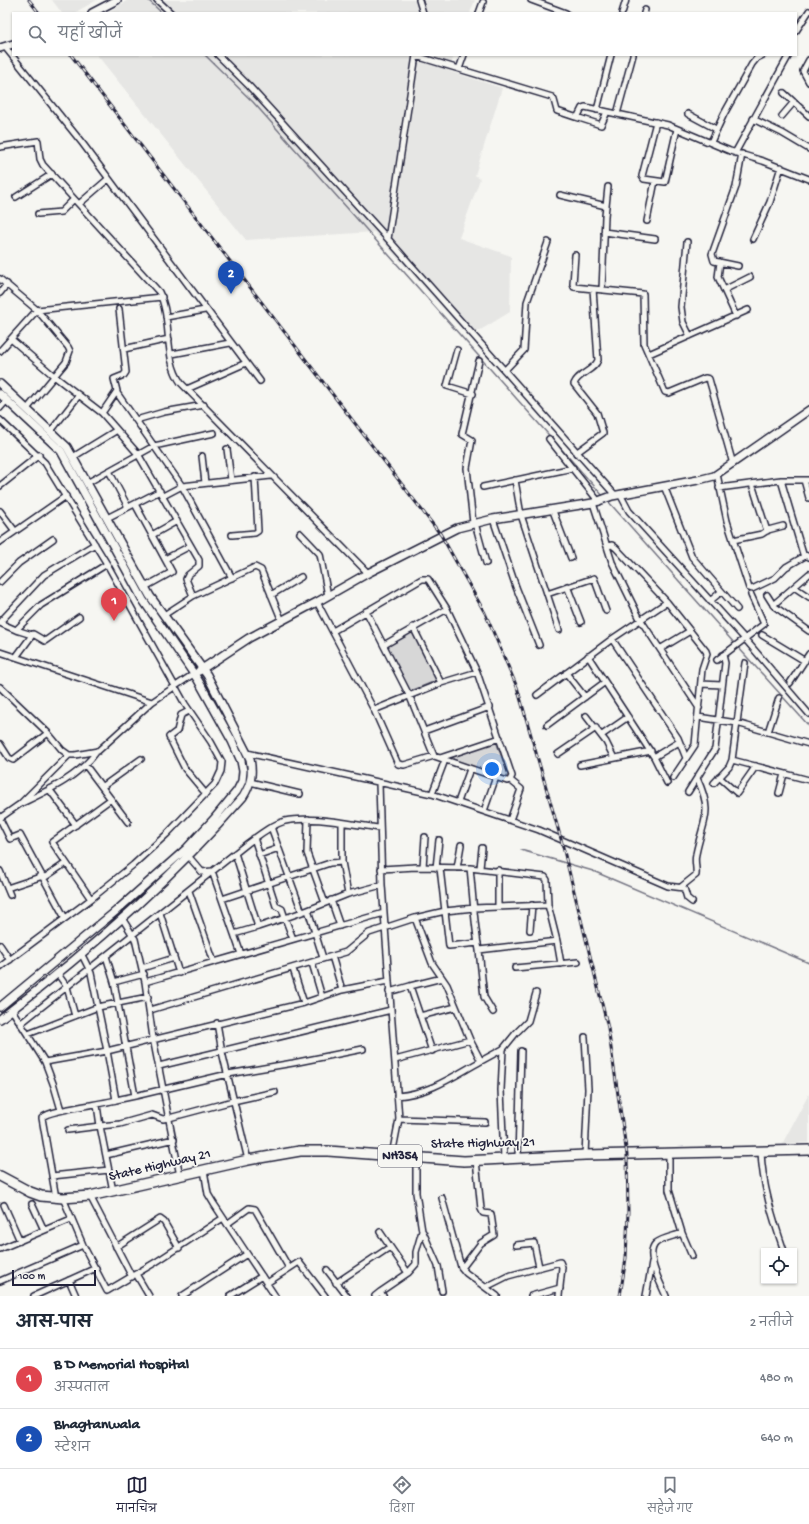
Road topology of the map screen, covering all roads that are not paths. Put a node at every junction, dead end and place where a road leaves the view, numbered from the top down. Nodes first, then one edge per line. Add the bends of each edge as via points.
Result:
1 (117, 0) edge
2 (157, 0) edge
3 (419, 0) edge
4 (531, 0) edge
5 (626, 0) edge
6 (483, 2) dead end
7 (809, 11) edge
8 (94, 12) edge
9 (170, 12) edge
10 (423, 12) edge
11 (479, 12) edge
12 (563, 12) edge
13 (622, 12) edge
14 (797, 29) edge
15 (12, 44) edge
16 (2, 48) edge
17 (219, 56) edge
18 (416, 56) edge
19 (419, 56) edge
20 (464, 56) edge
21 (611, 56) edge
22 (633, 56) edge
23 (761, 56) edge
24 (788, 56) edge
25 (809, 60) edge
26 (459, 69) junction
27 (809, 82) edge
28 (784, 93) dead end
29 (794, 102) junction
30 (597, 110) junction
31 (607, 112) junction
32 (617, 114) junction
33 (688, 114) dead end
34 (808, 114) edge
35 (782, 116) dead end
36 (576, 117) junction
37 (753, 119) junction
38 (656, 122) junction
39 (677, 129) junction
40 (716, 129) junction
41 (711, 142) junction
42 (0, 147) edge
43 (809, 149) edge
44 (735, 153) junction
45 (742, 154) junction
46 (781, 168) junction
47 (52, 174) junction
48 (108, 179) junction
49 (809, 179) edge
50 (655, 181) junction
51 (608, 187) dead end
52 (560, 195) dead end
53 (16, 197) dead end
54 (74, 199) junction
55 (78, 204) junction
56 (606, 206) junction
57 (38, 214) dead end
58 (647, 221) dead end
59 (604, 232) junction
60 (388, 239) junction
61 (655, 239) dead end
62 (753, 239) dead end
63 (548, 242) dead end
64 (687, 242) dead end
65 (575, 255) dead end
66 (720, 262) junction
67 (738, 266) dead end
68 (750, 277) dead end
69 (0, 279) edge
70 (6, 284) junction
71 (594, 289) junction
72 (602, 290) junction
73 (724, 290) junction
74 (0, 293) edge
75 (162, 298) junction
76 (119, 309) dead end
77 (37, 310) junction
78 (205, 310) junction
79 (748, 310) dead end
80 (736, 316) junction
81 (166, 317) junction
82 (690, 336) junction
83 (11, 339) junction
84 (170, 339) junction
85 (230, 343) junction
86 (124, 349) junction
87 (457, 350) dead end
88 (0, 351) edge
89 (172, 354) junction
90 (649, 354) junction
91 (479, 361) dead end
92 (246, 363) junction
93 (504, 370) junction
94 (54, 376) junction
95 (260, 381) dead end
96 (0, 384) edge
97 (187, 389) junction
98 (117, 393) junction
99 (0, 394) edge
100 (473, 394) junction
101 (79, 395) junction
102 (7, 400) junction
103 (204, 405) junction
104 (0, 408) edge
105 (28, 409) junction
106 (809, 410) edge
107 (102, 413) junction
108 (0, 420) edge
109 (136, 420) junction
110 (117, 430) junction
111 (51, 432) junction
112 (214, 433) dead end
113 (549, 438) dead end
114 (154, 446) junction
115 (227, 449) dead end
116 (576, 453) junction
117 (138, 454) junction
118 (39, 455) junction
119 (202, 456) dead end
120 (73, 457) junction
121 (732, 464) junction
122 (574, 468) junction
123 (108, 471) junction
124 (717, 474) junction
125 (271, 476) junction
126 (255, 477) junction
127 (230, 480) junction
128 (515, 480) junction
129 (781, 480) junction
130 (807, 480) edge
131 (87, 483) junction
132 (205, 483) junction
133 (752, 484) junction
134 (0, 486) edge
135 (182, 486) junction
136 (664, 486) junction
137 (483, 487) dead end
138 (719, 488) junction
139 (160, 491) junction
140 (616, 495) junction
141 (66, 496) junction
142 (163, 496) junction
143 (809, 498) edge
144 (598, 502) junction
145 (135, 504) junction
146 (128, 507) junction
147 (553, 510) junction
148 (0, 512) edge
149 (521, 515) junction
150 (107, 518) junction
151 (493, 519) junction
152 (177, 521) junction
153 (474, 523) junction
154 (783, 526) dead end
155 (15, 531) junction
156 (767, 531) junction
157 (300, 533) dead end
158 (232, 535) dead end
159 (152, 536) junction
160 (53, 539) dead end
161 (733, 540) junction
162 (0, 542) edge
163 (95, 544) junction
164 (190, 546) junction
165 (607, 546) junction
166 (807, 557) edge
167 (571, 558) dead end
168 (165, 559) junction
169 (486, 563) dead end
170 (106, 564) junction
171 (368, 573) junction
172 (809, 574) edge
173 (302, 577) dead end
174 (232, 578) junction
175 (0, 582) edge
176 (568, 586) junction
177 (145, 587) junction
178 (794, 587) junction
179 (721, 592) junction
180 (547, 594) junction
181 (751, 594) dead end
182 (271, 595) junction
183 (767, 595) dead end
184 (193, 596) junction
185 (328, 596) junction
186 (809, 597) edge
187 (710, 601) junction
188 (317, 602) junction
189 (667, 602) junction
190 (772, 605) junction
191 (447, 609) junction
192 (737, 609) dead end
193 (366, 611) junction
194 (606, 611) dead end
195 (164, 615) junction
196 (78, 617) dead end
197 (640, 619) junction
198 (282, 621) junction
199 (581, 622) dead end
200 (0, 623) edge
201 (413, 627) junction
202 (16, 630) junction
203 (559, 630) dead end
204 (333, 631) junction
205 (690, 631) junction
206 (809, 631) edge
207 (32, 635) junction
208 (762, 635) dead end
209 (612, 639) junction
210 (744, 639) junction
211 (384, 645) junction
212 (539, 646) dead end
213 (660, 649) junction
214 (0, 652) edge
215 (809, 654) edge
216 (723, 655) junction
217 (588, 656) junction
218 (16, 657) junction
219 (717, 660) dead end
220 (805, 661) junction
221 (745, 663) dead end
222 (202, 669) junction
223 (477, 672) junction
224 (195, 673) junction
225 (566, 673) junction
226 (605, 682) junction
227 (441, 683) junction
228 (790, 683) dead end
229 (701, 684) junction
230 (722, 685) junction
231 (175, 686) junction
232 (0, 687) edge
233 (537, 695) dead end
234 (410, 697) junction
235 (585, 697) junction
236 (779, 698) dead end
237 (152, 702) junction
238 (490, 707) junction
239 (699, 708) junction
240 (189, 710) junction
241 (374, 710) junction
242 (809, 714) edge
243 (586, 716) dead end
244 (628, 717) junction
245 (698, 717) junction
246 (718, 720) junction
247 (737, 723) junction
248 (547, 725) dead end
249 (596, 728) junction
250 (424, 731) junction
251 (768, 732) junction
252 (48, 733) junction
253 (602, 734) junction
254 (500, 738) junction
255 (679, 742) junction
256 (0, 744) edge
257 (809, 744) edge
258 (98, 750) junction
259 (651, 752) junction
260 (247, 753) junction
261 (558, 754) dead end
262 (69, 755) junction
263 (434, 756) junction
264 (654, 757) junction
265 (614, 758) junction
266 (686, 758) junction
267 (141, 759) dead end
268 (442, 759) junction
269 (732, 760) junction
270 (580, 765) dead end
271 (86, 766) junction
272 (756, 766) junction
273 (470, 768) junction
274 (784, 774) junction
275 (496, 777) junction
276 (719, 777) junction
277 (673, 778) dead end
278 (697, 778) junction
279 (510, 780) junction
280 (809, 780) edge
281 (250, 782) junction
282 (379, 783) junction
283 (667, 783) dead end
284 (714, 783) dead end
285 (102, 787) junction
286 (49, 789) junction
287 (688, 792) dead end
288 (779, 793) dead end
289 (206, 794) junction
290 (300, 794) dead end
291 (432, 794) junction
292 (111, 799) junction
293 (458, 802) junction
294 (20, 804) junction
295 (484, 811) junction
296 (0, 818) edge
297 (308, 820) junction
298 (510, 820) junction
299 (128, 822) dead end
300 (342, 824) junction
301 (76, 825) junction
302 (271, 828) junction
303 (380, 828) junction
304 (425, 837) dead end
305 (254, 838) junction
306 (439, 840) dead end
307 (461, 845) dead end
308 (279, 848) junction
309 (482, 848) dead end
310 (234, 853) junction
311 (260, 855) junction
312 (189, 857) junction
313 (342, 862) junction
314 (66, 863) junction
315 (423, 867) junction
316 (438, 868) junction
317 (457, 868) junction
318 (470, 868) junction
319 (480, 868) junction
320 (312, 869) junction
321 (381, 869) junction
322 (498, 870) junction
323 (0, 871) edge
324 (212, 871) junction
325 (44, 877) junction
326 (290, 878) junction
327 (269, 883) junction
328 (382, 885) junction
329 (682, 887) junction
330 (7, 888) junction
331 (246, 890) junction
332 (189, 891) junction
333 (348, 894) junction
334 (10, 895) dead end
335 (91, 899) junction
336 (222, 899) junction
337 (331, 900) junction
338 (692, 902) dead end
339 (324, 903) junction
340 (548, 904) junction
341 (532, 905) junction
342 (498, 907) junction
343 (474, 908) junction
344 (308, 910) junction
345 (445, 911) junction
346 (302, 912) junction
347 (160, 913) junction
348 (384, 913) junction
349 (65, 918) junction
350 (122, 918) junction
351 (285, 918) junction
352 (415, 918) junction
353 (340, 926) junction
354 (258, 927) junction
355 (386, 927) junction
356 (530, 930) dead end
357 (134, 933) junction
358 (316, 933) junction
359 (234, 934) junction
360 (293, 939) junction
361 (557, 942) junction
362 (478, 943) junction
363 (0, 945) edge
364 (479, 950) junction
365 (81, 953) junction
366 (241, 954) junction
367 (106, 956) junction
368 (332, 956) junction
369 (174, 958) junction
370 (323, 958) junction
371 (10, 960) junction
372 (214, 962) junction
373 (578, 962) dead end
374 (312, 963) junction
375 (560, 964) junction
376 (0, 967) edge
377 (142, 968) junction
378 (515, 968) dead end
379 (90, 969) junction
380 (293, 969) junction
381 (57, 973) junction
382 (179, 973) junction
383 (144, 974) junction
384 (442, 978) junction
385 (388, 981) junction
386 (114, 982) junction
387 (145, 982) junction
388 (410, 986) junction
389 (67, 987) junction
390 (342, 990) junction
391 (389, 992) junction
392 (536, 993) dead end
393 (148, 997) junction
394 (322, 997) junction
395 (118, 1003) junction
396 (304, 1003) junction
397 (0, 1007) edge
398 (98, 1007) junction
399 (456, 1007) junction
400 (12, 1010) junction
401 (150, 1010) junction
402 (391, 1010) junction
403 (493, 1012) dead end
404 (75, 1016) junction
405 (420, 1016) junction
406 (0, 1019) edge
407 (217, 1023) junction
408 (20, 1024) junction
409 (28, 1034) junction
410 (585, 1037) dead end
411 (153, 1038) junction
412 (470, 1040) junction
413 (126, 1046) junction
414 (363, 1049) dead end
415 (503, 1049) junction
416 (521, 1050) dead end
417 (107, 1051) junction
418 (432, 1051) junction
419 (222, 1052) junction
420 (395, 1060) junction
421 (481, 1061) junction
422 (45, 1062) junction
423 (159, 1066) junction
424 (228, 1074) junction
425 (163, 1090) junction
426 (274, 1092) dead end
427 (135, 1096) junction
428 (397, 1096) junction
429 (116, 1100) junction
430 (233, 1101) junction
431 (97, 1105) junction
432 (61, 1110) junction
433 (169, 1118) junction
434 (399, 1119) junction
435 (485, 1122) dead end
436 (100, 1126) junction
437 (68, 1130) dead end
438 (174, 1139) junction
439 (809, 1150) edge
440 (761, 1151) junction
441 (669, 1153) junction
442 (106, 1155) junction
443 (392, 1155) junction
444 (585, 1155) junction
445 (416, 1158) junction
446 (518, 1158) junction
447 (504, 1159) junction
448 (248, 1160) junction
449 (476, 1160) junction
450 (109, 1170) junction
451 (204, 1170) junction
452 (0, 1176) edge
453 (52, 1176) junction
454 (180, 1176) junction
455 (113, 1191) junction
456 (90, 1196) junction
457 (59, 1198) junction
458 (442, 1198) dead end
459 (32, 1204) dead end
460 (4, 1205) dead end
461 (223, 1218) junction
462 (71, 1219) junction
463 (227, 1224) junction
464 (44, 1230) junction
465 (422, 1231) junction
466 (380, 1232) dead end
467 (682, 1233) junction
468 (20, 1241) junction
469 (83, 1245) junction
470 (516, 1246) dead end
471 (116, 1247) junction
472 (390, 1247) junction
473 (179, 1248) junction
474 (783, 1248) edge
475 (0, 1249) edge
476 (247, 1254) junction
477 (692, 1256) dead end
478 (652, 1262) junction
479 (539, 1267) junction
480 (96, 1268) junction
481 (289, 1268) junction
482 (462, 1268) junction
483 (327, 1270) dead end
484 (408, 1273) junction
485 (134, 1276) junction
486 (262, 1276) junction
487 (69, 1280) junction
488 (0, 1281) edge
489 (336, 1283) junction
490 (267, 1284) junction
491 (486, 1287) junction
492 (560, 1288) junction
493 (442, 1291) dead end
494 (45, 1294) edge
495 (106, 1294) edge
496 (382, 1294) edge
497 (34, 1296) edge
498 (76, 1296) edge
499 (149, 1296) edge
500 (182, 1296) edge
501 (230, 1296) edge
502 (275, 1296) edge
503 (325, 1296) edge
504 (346, 1296) edge
505 (374, 1296) edge
506 (497, 1296) edge
507 (531, 1296) edge
508 (559, 1296) edge
509 (646, 1296) edge
510 (666, 1296) edge

1 - 8 main road
2 - 9 street
3 - 10 street
4 - 12 street
5 - 13 street
6 - 11 street
7 - 14 street
15 - 16 main road
16 - 48 street
17 - 60 street
18 - 60 street
19 - 26 street
20 - 26 street
21 - 30 street
22 - 32 street
23 - 40 street via 752,64
24 - 37 street
25 - 27 street via 803,72
26 - 36 street via 552,97 557,111
28 - 29 street
29 - 34 street
29 - 35 street
30 - 31 street
30 - 36 street via 584,108
31 - 32 street
31 - 36 street via 601,124
32 - 38 street
33 - 40 street
37 - 43 street
37 - 44 street
38 - 39 street
38 - 50 street via 642,176 644,179
39 - 41 street
39 - 50 street via 666,181
40 - 41 street
41 - 44 street
42 - 47 street via 38,141 40,159
44 - 45 street
45 - 46 street
45 - 66 street via 736,187 712,254 714,260
46 - 49 street
46 - 62 street via 770,202
47 - 53 street
47 - 54 street
48 - 55 street
48 - 78 street
50 - 58 street
51 - 56 street
52 - 56 street
54 - 55 street
54 - 57 street via 61,212
55 - 75 street via 153,284
56 - 59 street
59 - 61 street
59 - 72 street
60 - 93 street
63 - 93 street via 527,302 524,350
64 - 82 street via 680,307 683,322
65 - 71 street via 573,286
66 - 67 street
66 - 73 street via 717,274
68 - 73 street
69 - 70 street
70 - 74 street
70 - 77 street
71 - 72 street
71 - 116 street via 598,360 574,384 597,413 603,431
72 - 90 street via 643,294 644,340
73 - 80 street
75 - 77 street
75 - 81 street
76 - 86 street
77 - 83 street
77 - 94 street via 70,351 66,362
78 - 81 street
78 - 85 street
79 - 80 street
80 - 82 street
81 - 84 street
82 - 90 street
83 - 88 street
83 - 94 street
84 - 86 street
84 - 89 street
85 - 89 street
85 - 92 street
86 - 98 street via 126,372 114,379
87 - 100 street via 447,386
89 - 97 street via 177,377
90 - 121 street via 667,393 705,378 709,379
91 - 100 street
92 - 95 street
92 - 97 street
93 - 116 street
94 - 101 street
94 - 105 street
96 - 105 main road
97 - 103 street
98 - 107 street
98 - 109 street
99 - 102 main road
100 - 153 street via 462,434 472,440 467,468
101 - 107 street
101 - 111 street
102 - 104 street
102 - 224 main road via 61,452 143,600
103 - 109 street
103 - 125 street
105 - 111 main road
106 - 121 main road
107 - 110 street
108 - 118 street
109 - 114 street
110 - 117 street
110 - 120 street
111 - 120 main road via 67,447
112 - 114 street
113 - 122 street
114 - 117 street
114 - 135 street
115 - 127 street
116 - 140 street
117 - 123 street
117 - 139 street
118 - 134 street
118 - 141 street
119 - 132 street
120 - 131 main road
121 - 124 main road
122 - 128 street
122 - 144 street
123 - 131 street
123 - 146 street
124 - 136 main road
124 - 138 street
125 - 126 street
125 - 171 street
126 - 127 street
126 - 158 street via 258,531
127 - 132 street
128 - 137 street
128 - 149 street
129 - 130 street
129 - 133 street
129 - 166 street
130 - 143 street
131 - 150 main road
132 - 135 street
133 - 138 street
133 - 156 street
135 - 142 street
135 - 174 street
136 - 140 main road
136 - 179 street via 689,551 697,565
138 - 161 street
139 - 142 street
139 - 145 street
140 - 144 main road
140 - 187 street
141 - 155 street
141 - 163 street
142 - 152 street
144 - 147 main road
144 - 165 street
145 - 146 street
145 - 159 street
146 - 150 street
147 - 149 main road
147 - 167 street
148 - 155 street
149 - 151 main road
149 - 180 street
150 - 177 main road
151 - 153 main road
151 - 212 street
152 - 159 street
152 - 164 street
153 - 169 street
153 - 171 main road via 440,535
154 - 156 street
155 - 162 street
156 - 161 street
157 - 185 street via 320,554
159 - 168 street
160 - 175 street via 19,563
161 - 166 street via 749,588 752,589 775,578 783,569
163 - 170 street
163 - 200 street via 44,575
164 - 168 street
164 - 184 street via 200,564 186,577
165 - 189 street via 612,545 616,548
165 - 197 street via 616,572
168 - 177 street via 172,573
170 - 202 street via 42,605
170 - 231 street
171 - 185 main road
172 - 178 street
173 - 182 street
174 - 182 street via 252,567 258,568
174 - 184 street
176 - 180 street
176 - 194 street via 594,578
176 - 199 street
177 - 195 main road
178 - 186 street
178 - 190 street
179 - 187 street
179 - 192 street
180 - 203 street
181 - 210 street via 765,622
182 - 198 street
183 - 190 street
184 - 195 street
185 - 188 main road
187 - 210 street
188 - 198 main road
188 - 204 street
189 - 197 street
189 - 205 street
190 - 206 street
191 - 193 street via 431,582 425,578
191 - 201 street
191 - 223 street
193 - 204 street
193 - 211 street
195 - 222 main road
196 - 207 street via 46,641 36,634
197 - 209 street
197 - 213 street
198 - 222 main road via 249,638
200 - 202 street
201 - 211 street
201 - 227 street
202 - 207 street
204 - 241 street
205 - 213 street
205 - 229 street via 707,654 702,667
207 - 218 street
208 - 220 street
209 - 217 street
209 - 255 street
210 - 216 street
210 - 242 street
211 - 234 street
213 - 239 street
214 - 218 street
215 - 220 street
216 - 219 street
216 - 230 street via 725,663
217 - 225 street
217 - 226 street
218 - 237 street
220 - 228 street
221 - 247 street
222 - 224 main road
222 - 260 main road
223 - 227 street
223 - 238 street
224 - 231 street
224 - 397 main road via 241,761 242,781 237,791 200,835 156,877
225 - 233 street
225 - 235 street
226 - 235 street
226 - 244 street
227 - 234 street
229 - 230 street
229 - 239 street
230 - 246 street
231 - 237 street
231 - 240 street
232 - 252 street
234 - 241 street
234 - 250 street
235 - 248 street
236 - 251 street
237 - 258 street
238 - 250 street
238 - 254 street
239 - 245 street
240 - 289 street via 222,762 218,778
240 - 289 street via 181,715 177,731 169,737 188,774
241 - 263 street via 398,764 404,765
243 - 249 street
244 - 253 street
244 - 259 street
245 - 246 street
245 - 266 street via 695,745
246 - 247 street
246 - 278 street via 714,752
247 - 251 street
247 - 269 street
249 - 253 street
249 - 261 street
250 - 263 street
251 - 257 street
252 - 256 street via 13,760
252 - 262 street
253 - 265 street
254 - 268 street
254 - 279 street via 512,776
255 - 264 street
255 - 266 street
258 - 262 street via 88,754
258 - 271 street
259 - 264 street
259 - 265 street
260 - 281 main road via 252,766
260 - 282 street
262 - 294 street
263 - 268 street
264 - 283 street
265 - 270 street
266 - 277 street
267 - 285 street
268 - 273 street
268 - 291 street
269 - 272 street
269 - 276 street
271 - 285 street
271 - 286 street
272 - 274 street
272 - 276 street via 737,794
273 - 275 street
273 - 293 street
274 - 280 street
274 - 288 street
275 - 279 street
275 - 295 street
276 - 284 street
278 - 287 street
278 - 329 street via 703,792 707,815 695,855 696,875
279 - 298 street via 521,789
281 - 290 street
281 - 312 main road via 243,797
282 - 291 street
282 - 303 street
285 - 292 street
286 - 294 street
286 - 301 street
289 - 335 street via 150,850
291 - 293 street
292 - 299 street
292 - 301 street
293 - 295 street
294 - 296 street
295 - 298 street
296 - 325 street via 10,839 20,835
297 - 300 street
297 - 302 street via 284,821
297 - 320 street via 306,849
298 - 329 street via 668,886
300 - 303 street
300 - 313 street
301 - 314 street via 52,842
302 - 305 street
302 - 308 street
303 - 321 street
304 - 315 street
305 - 310 street
305 - 311 street
306 - 316 street
307 - 317 street
308 - 311 street
308 - 326 street
309 - 319 street
310 - 324 street
310 - 331 street
311 - 327 street
312 - 324 street via 202,872
312 - 350 main road
313 - 320 street
313 - 333 street
314 - 325 street
314 - 335 street
315 - 316 street
315 - 321 street
316 - 317 street
316 - 345 street
317 - 318 street
318 - 319 street
318 - 343 street
319 - 322 street
320 - 326 street
320 - 339 street
321 - 328 street
322 - 340 street via 545,877
322 - 342 street
323 - 330 street
324 - 332 street
324 - 336 street
325 - 330 street
325 - 349 street
326 - 327 street
326 - 346 street
327 - 331 street
327 - 351 street via 276,906 282,909
328 - 333 street
328 - 348 street
329 - 338 street
330 - 334 street
331 - 336 street
331 - 354 street
332 - 347 street
332 - 372 street
333 - 337 street
335 - 349 street
336 - 359 street
337 - 339 street
337 - 353 street
339 - 344 street
340 - 341 street
340 - 361 street
341 - 342 street
341 - 356 street
342 - 343 street
343 - 345 street
343 - 362 street
344 - 346 street
344 - 358 street
345 - 352 street
345 - 362 street via 449,946
346 - 351 street
347 - 357 street
347 - 369 street
348 - 353 street
348 - 355 street
349 - 371 street
350 - 357 street
350 - 365 main road
351 - 354 street
351 - 360 street
352 - 355 street
352 - 384 street via 432,964
353 - 358 street
354 - 359 street
355 - 368 street via 369,933 346,952
355 - 385 street
357 - 367 street
357 - 377 street
358 - 360 street
358 - 370 street
359 - 366 street
360 - 366 street
361 - 364 street
361 - 375 street
362 - 364 street
363 - 371 street
364 - 403 street via 484,997
365 - 379 street
365 - 381 main road
366 - 372 street
367 - 379 street
367 - 386 street
368 - 370 street
368 - 390 street
369 - 377 street
369 - 382 street
370 - 374 street
371 - 376 street
372 - 382 street
373 - 375 street
374 - 380 street
374 - 394 street
375 - 378 street
377 - 383 street
379 - 389 street
379 - 398 street
380 - 396 street
380 - 401 street
381 - 389 street
381 - 400 main road
382 - 387 street
383 - 386 street
383 - 387 street
384 - 388 street
384 - 399 street
385 - 390 street
385 - 391 street
386 - 395 street
387 - 393 street
388 - 391 street
388 - 405 street
389 - 404 street
389 - 408 street
390 - 394 street
391 - 402 street
392 - 415 street via 528,1022
393 - 395 street
393 - 401 street
394 - 396 street
395 - 398 street
395 - 413 street
396 - 407 street
398 - 404 street
398 - 417 street
399 - 405 street
399 - 412 street
400 - 406 main road
400 - 408 street
401 - 411 street
402 - 419 street
402 - 420 street
404 - 409 street
405 - 418 street
407 - 411 street
407 - 419 street
408 - 409 street
409 - 422 street
410 - 444 street via 588,1096
411 - 413 street
411 - 423 street
412 - 418 street
412 - 421 street
413 - 417 street
413 - 427 street
414 - 424 street
415 - 421 street
415 - 447 street via 501,1090
416 - 446 street
417 - 422 street
417 - 429 street
418 - 420 street
419 - 423 street
419 - 424 street
420 - 428 street
421 - 428 street via 426,1092
422 - 432 street
423 - 425 street
424 - 425 street
424 - 430 street
425 - 427 street
425 - 433 street
426 - 430 street
427 - 429 street
428 - 434 street
429 - 431 street
430 - 433 street
430 - 448 street
431 - 432 street
431 - 436 street
432 - 453 street via 46,1114 42,1118
433 - 436 street via 163,1119 152,1115 120,1124
433 - 438 street
434 - 435 street
434 - 443 street
436 - 437 street
436 - 442 street
438 - 442 street
438 - 454 street
439 - 440 highway, State Highway 21 / NH354
440 - 441 highway, State Highway 21 / NH354
440 - 474 street via 765,1185
441 - 444 highway, State Highway 21 / NH354
441 - 467 street via 669,1190
442 - 450 street
443 - 445 highway, State Highway 21 / NH354
443 - 448 highway, State Highway 21 / NH354 via 300,1151
444 - 446 highway, State Highway 21 / NH354
445 - 449 highway, State Highway 21 / NH354
445 - 465 street via 416,1193
446 - 447 highway, State Highway 21 / NH354
447 - 449 highway, State Highway 21 / NH354
448 - 451 highway, State Highway 21 / NH354
449 - 482 street via 481,1209 483,1213 491,1214 494,1235 481,1244
450 - 453 street
450 - 455 street
451 - 454 highway, State Highway 21 / NH354
451 - 461 street via 208,1194
452 - 457 highway, State Highway 21 / NH354 via 30,1192
453 - 457 street
454 - 455 highway, State Highway 21 / NH354
455 - 456 highway, State Highway 21 / NH354
456 - 457 highway, State Highway 21 / NH354
456 - 471 street
457 - 462 street
458 - 482 street
459 - 464 street
460 - 468 street
461 - 463 street
461 - 473 street
462 - 464 street
462 - 469 street
463 - 476 street
463 - 481 street via 249,1208 255,1209
464 - 468 street
465 - 484 street via 416,1252 416,1264
465 - 493 street via 438,1266
466 - 472 street
467 - 477 street
467 - 478 street via 656,1243
468 - 475 street
469 - 480 street
469 - 488 street
470 - 479 street via 534,1243
471 - 473 street via 160,1219
471 - 485 street
472 - 484 street
472 - 489 street
473 - 485 street
476 - 486 street
476 - 500 street
478 - 509 street
478 - 510 street
479 - 491 street via 503,1277
479 - 492 street via 560,1262
480 - 487 street
480 - 495 street
481 - 490 street
481 - 503 street via 301,1263
482 - 491 street
483 - 489 street
484 - 496 street
485 - 495 street
485 - 499 street
486 - 490 street
486 - 501 street
487 - 494 street
487 - 498 street
489 - 504 street
490 - 502 street
491 - 506 street
492 - 507 street
492 - 508 street
494 - 497 street
496 - 505 street

